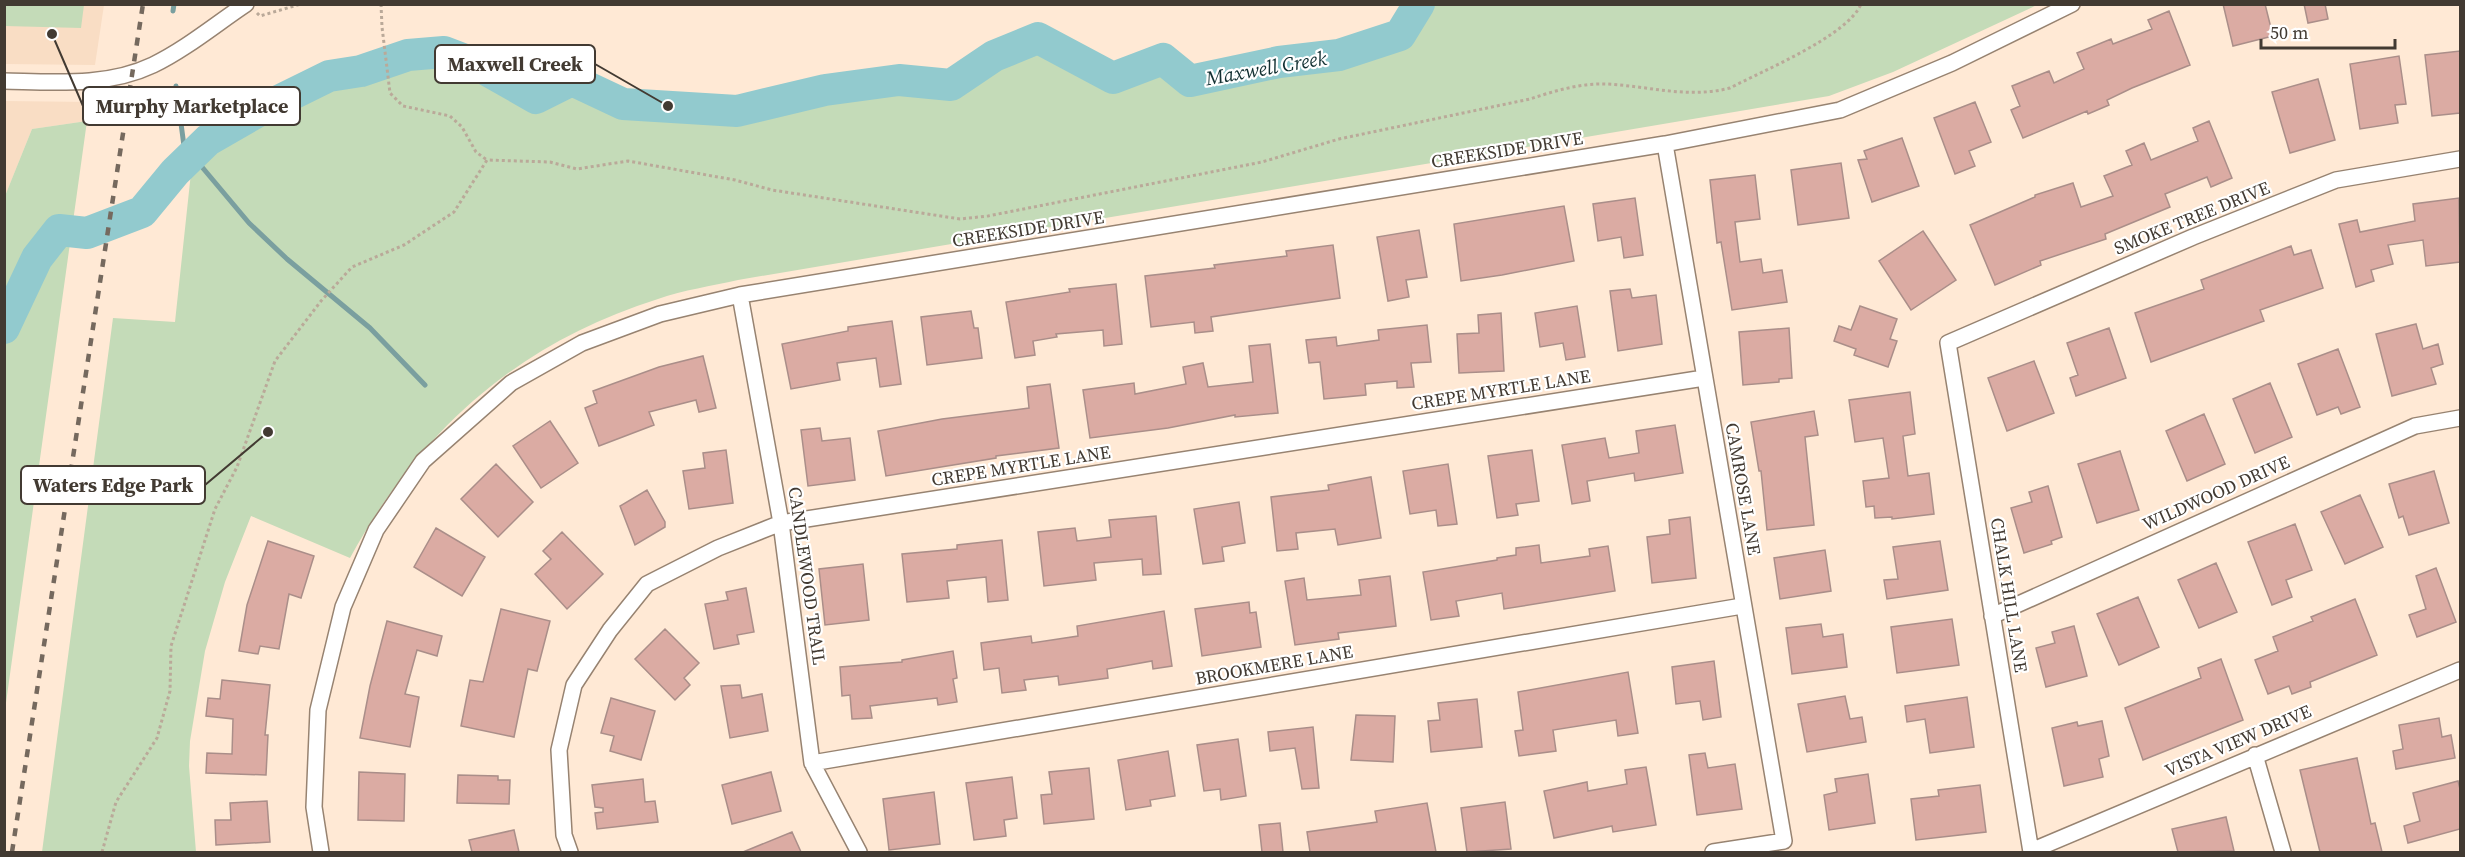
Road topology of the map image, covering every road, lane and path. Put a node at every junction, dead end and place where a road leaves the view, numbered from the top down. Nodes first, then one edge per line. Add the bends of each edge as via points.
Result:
1 (301, 4) edge
2 (381, 4) edge
3 (1861, 4) edge
4 (2072, 4) edge
5 (250, 7) edge
6 (4, 81) edge
7 (1665, 144) junction
8 (2460, 159) edge
9 (487, 160) junction
10 (740, 295) junction
11 (1948, 343) joint
12 (1704, 378) junction
13 (2460, 418) edge
14 (781, 523) junction
15 (1743, 606) junction
16 (1992, 616) junction
17 (2460, 669) edge
18 (2255, 754) junction
19 (812, 763) junction
20 (102, 852) edge
21 (321, 852) edge
22 (570, 852) edge
23 (859, 852) edge
24 (1713, 852) edge
25 (2031, 852) edge
26 (2283, 852) edge

1 - 5 path via 260,16
2 - 9 path via 390,93 403,106 450,116 462,127 476,152
3 - 9 path via 1842,28 1730,88 1713,93 1605,84 1561,89 1340,139 1262,162 979,217 960,219 772,190 628,161 577,169 550,162
4 - 7 street, CREEKSIDE DRIVE via 1952,63 1840,110
5 - 6 street via 134,72 84,83
7 - 10 street, CREEKSIDE DRIVE
7 - 12 street, CAMROSE LANE
8 - 11 street, SMOKE TREE DRIVE via 2336,180
9 - 20 path via 454,212 404,245 352,267 275,362 237,467 215,508 171,646 170,692 157,738 116,802
10 - 14 street, CANDLEWOOD TRAIL
10 - 21 street, CREEKSIDE DRIVE via 660,314 582,343 511,383 423,462 376,530 344,607 318,710 314,807
11 - 16 street, CHALK HILL LANE
12 - 14 street, CREPE MYRTLE LANE
12 - 15 street, CAMROSE LANE
13 - 16 street, WILDWOOD DRIVE via 2415,426
14 - 19 street, CANDLEWOOD TRAIL
14 - 22 street, CREPE MYRTLE LANE via 718,548 647,584 610,630 574,685 559,750 564,835
15 - 19 street, BROOKMERE LANE
15 - 24 street, CAMROSE LANE via 1784,841
16 - 25 street, CHALK HILL LANE
17 - 18 street, VISTA VIEW DRIVE
18 - 25 street, VISTA VIEW DRIVE
18 - 26 street
19 - 23 street, CANDLEWOOD TRAIL

